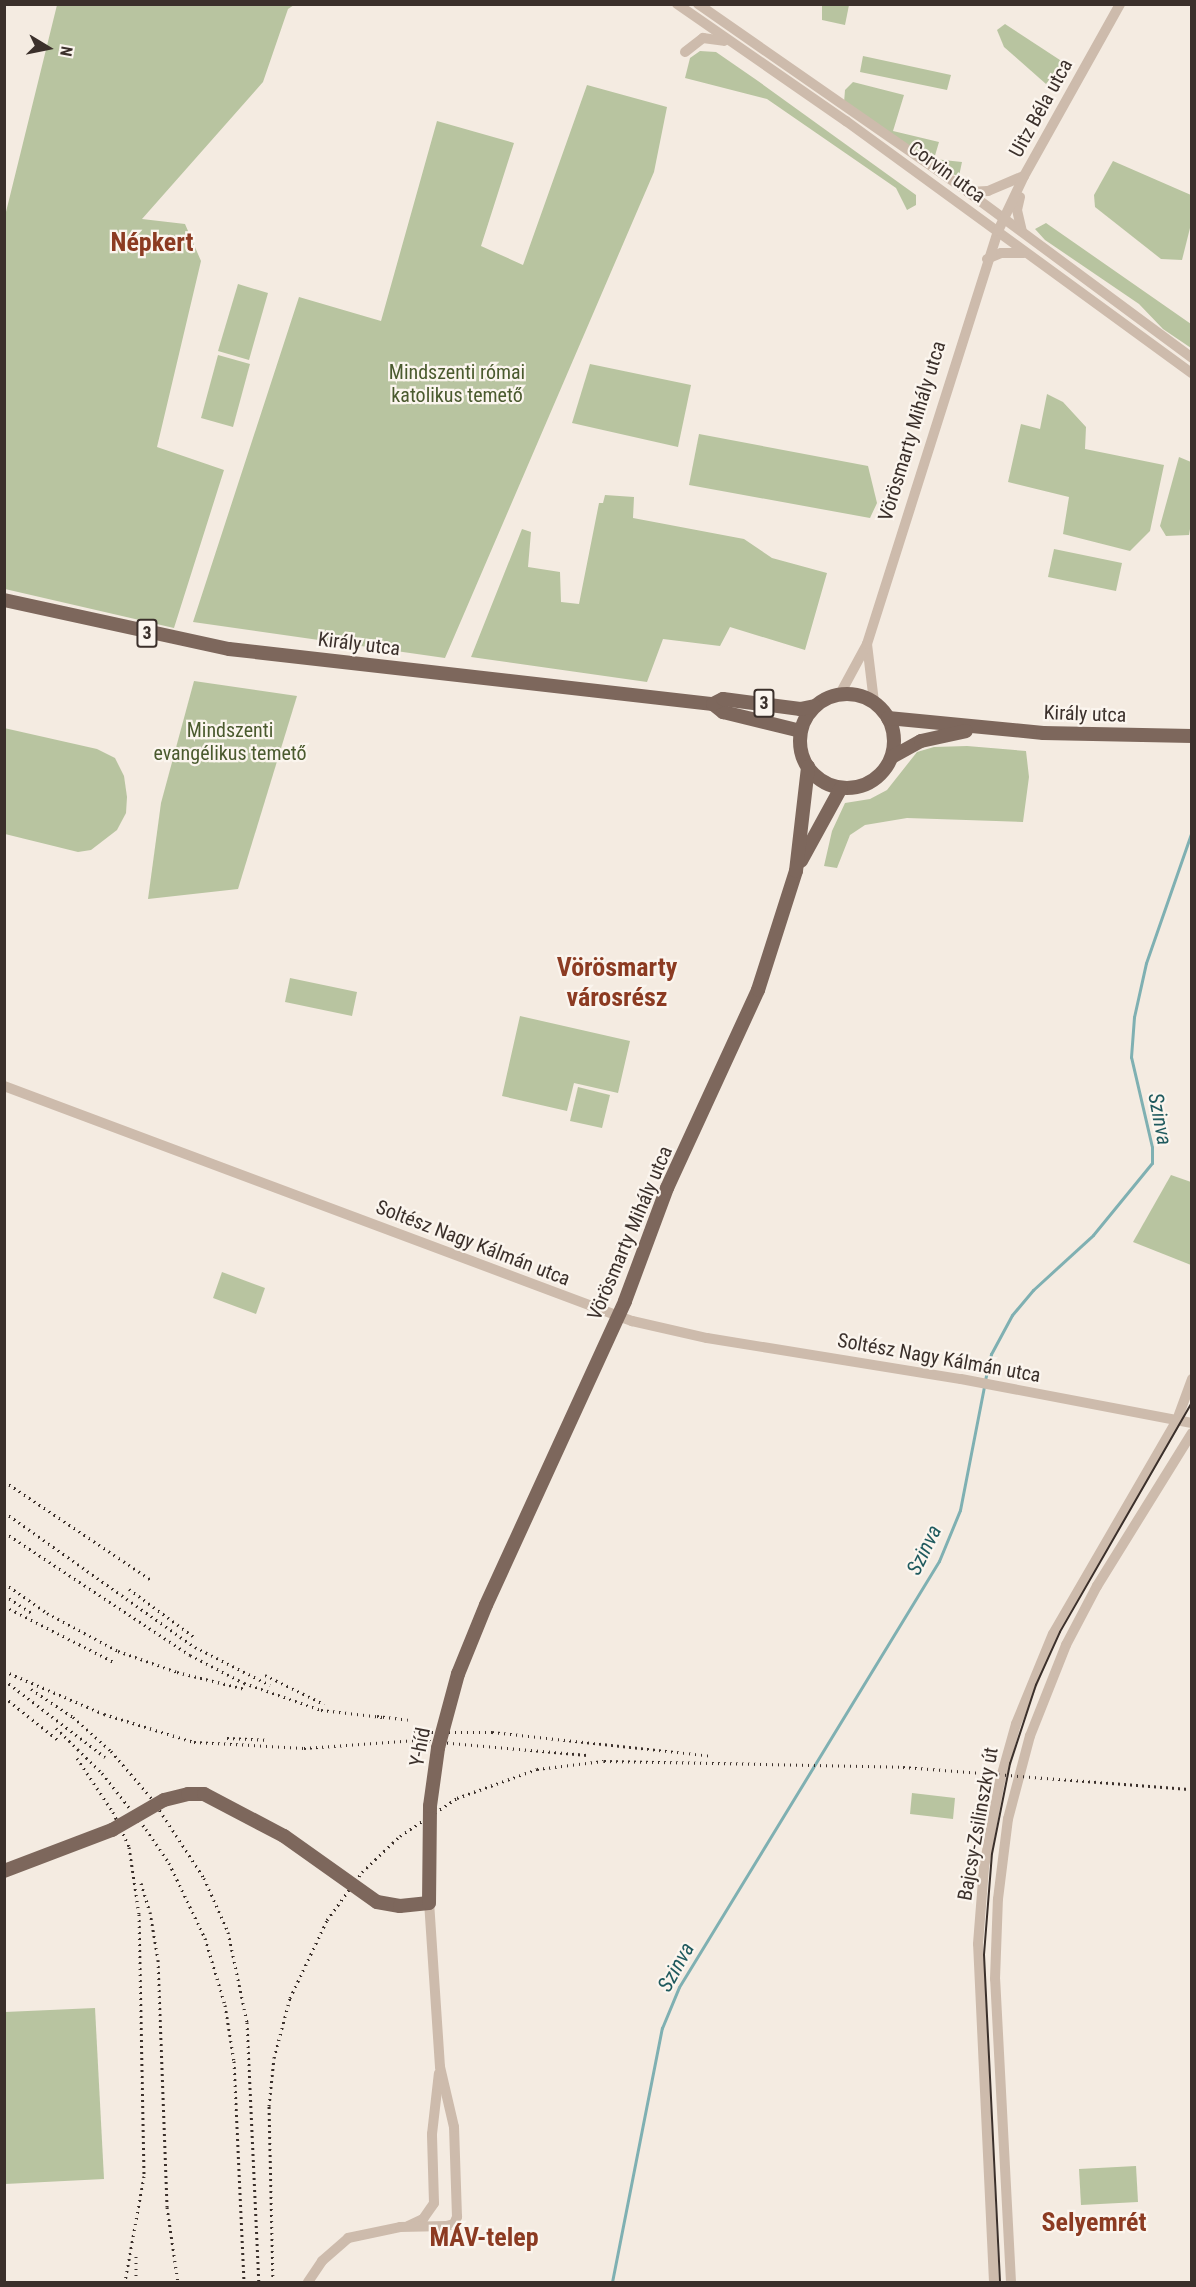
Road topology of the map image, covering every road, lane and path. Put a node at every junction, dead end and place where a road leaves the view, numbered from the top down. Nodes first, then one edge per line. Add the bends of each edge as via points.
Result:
1 (677, 4) edge
2 (698, 4) edge
3 (1120, 4) edge
4 (731, 42) junction
5 (685, 52) dead end
6 (1024, 176) junction
7 (968, 192) junction
8 (1004, 218) junction
9 (998, 231) junction
10 (1022, 232) junction
11 (1026, 253) junction
12 (987, 259) junction
13 (1191, 358) edge
14 (1191, 373) edge
15 (4, 600) edge
16 (867, 644) junction
17 (840, 694) junction
18 (874, 702) junction
19 (713, 704) junction
20 (815, 706) junction
21 (888, 718) junction
22 (976, 728) junction
23 (801, 731) junction
24 (1191, 736) edge
25 (892, 757) junction
26 (808, 767) junction
27 (841, 788) junction
28 (796, 871) junction
29 (4, 1086) edge
30 (617, 1317) junction
31 (1191, 1379) edge
32 (1177, 1420) junction
33 (1191, 1423) edge
34 (1191, 1433) edge
35 (486, 1605) joint
36 (4, 1871) edge
37 (429, 1903) junction
38 (440, 2067) junction
39 (406, 2227) junction
40 (308, 2283) edge
41 (993, 2283) edge
42 (1011, 2283) edge

1 - 4 street, Corvin utca
2 - 7 street, Corvin utca
3 - 6 street, Uitz Béla utca
4 - 5 street via 703,38
4 - 9 street, Corvin utca
6 - 7 street via 988,191
6 - 8 street, Uitz Béla utca
6 - 10 street via 1017,210
7 - 8 street, Corvin utca
8 - 9 street, Uitz Béla utca
8 - 10 street, Corvin utca
9 - 11 street, Corvin utca
9 - 12 street, Vörösmarty Mihály utca
10 - 13 street, Corvin utca
11 - 12 street via 1016,251
11 - 14 street, Corvin utca
12 - 16 street, Vörösmarty Mihály utca
15 - 19 main road, Király utca / 3 via 229,649
16 - 17 street, Vörösmarty Mihály utca
16 - 18 street, Vörösmarty Mihály utca
17 - 18 main road via 858,695
17 - 20 main road, 3
18 - 21 main road
19 - 20 main road, Király utca / 3 via 723,699 800,708
19 - 23 main road, Király utca / 3 via 723,712
20 - 23 main road, 3
21 - 22 main road, Király utca
21 - 25 main road via 894,734
22 - 24 main road, Király utca
22 - 25 main road, Király utca via 921,741
23 - 26 main road, 3 via 800,744
25 - 27 main road via 872,782
26 - 27 main road via 822,781
26 - 28 main road, Vörösmarty Mihály utca
27 - 28 main road, Vörösmarty Mihály utca
28 - 30 main road, Vörösmarty Mihály utca via 758,990 667,1188 637,1274
29 - 30 street, Soltész Nagy Kálmán utca
30 - 32 street, Soltész Nagy Kálmán utca via 707,1338
30 - 35 main road, Vörösmarty Mihály utca
31 - 32 street, Bajcsy-Zsilinszky út
32 - 33 street, Soltész Nagy Kálmán utca
32 - 41 street, Bajcsy-Zsilinszky út via 1053,1634 1019,1715 1000,1781 984,1867 978,1944
34 - 42 street, Bajcsy-Zsilinszky út via 1097,1586 1066,1645 1040,1704 1008,1819 998,1899 995,1979
35 - 37 main road, Y-híd, bridge via 458,1674 438,1748 430,1806
36 - 37 main road, bridge via 112,1830 164,1800 204,1794 284,1836 377,1902 400,1906
37 - 38 street, Y-híd
38 - 39 street via 432,2134 434,2203 423,2218
38 - 39 street via 454,2127 458,2199 454,2224
39 - 40 street via 348,2238 322,2260

